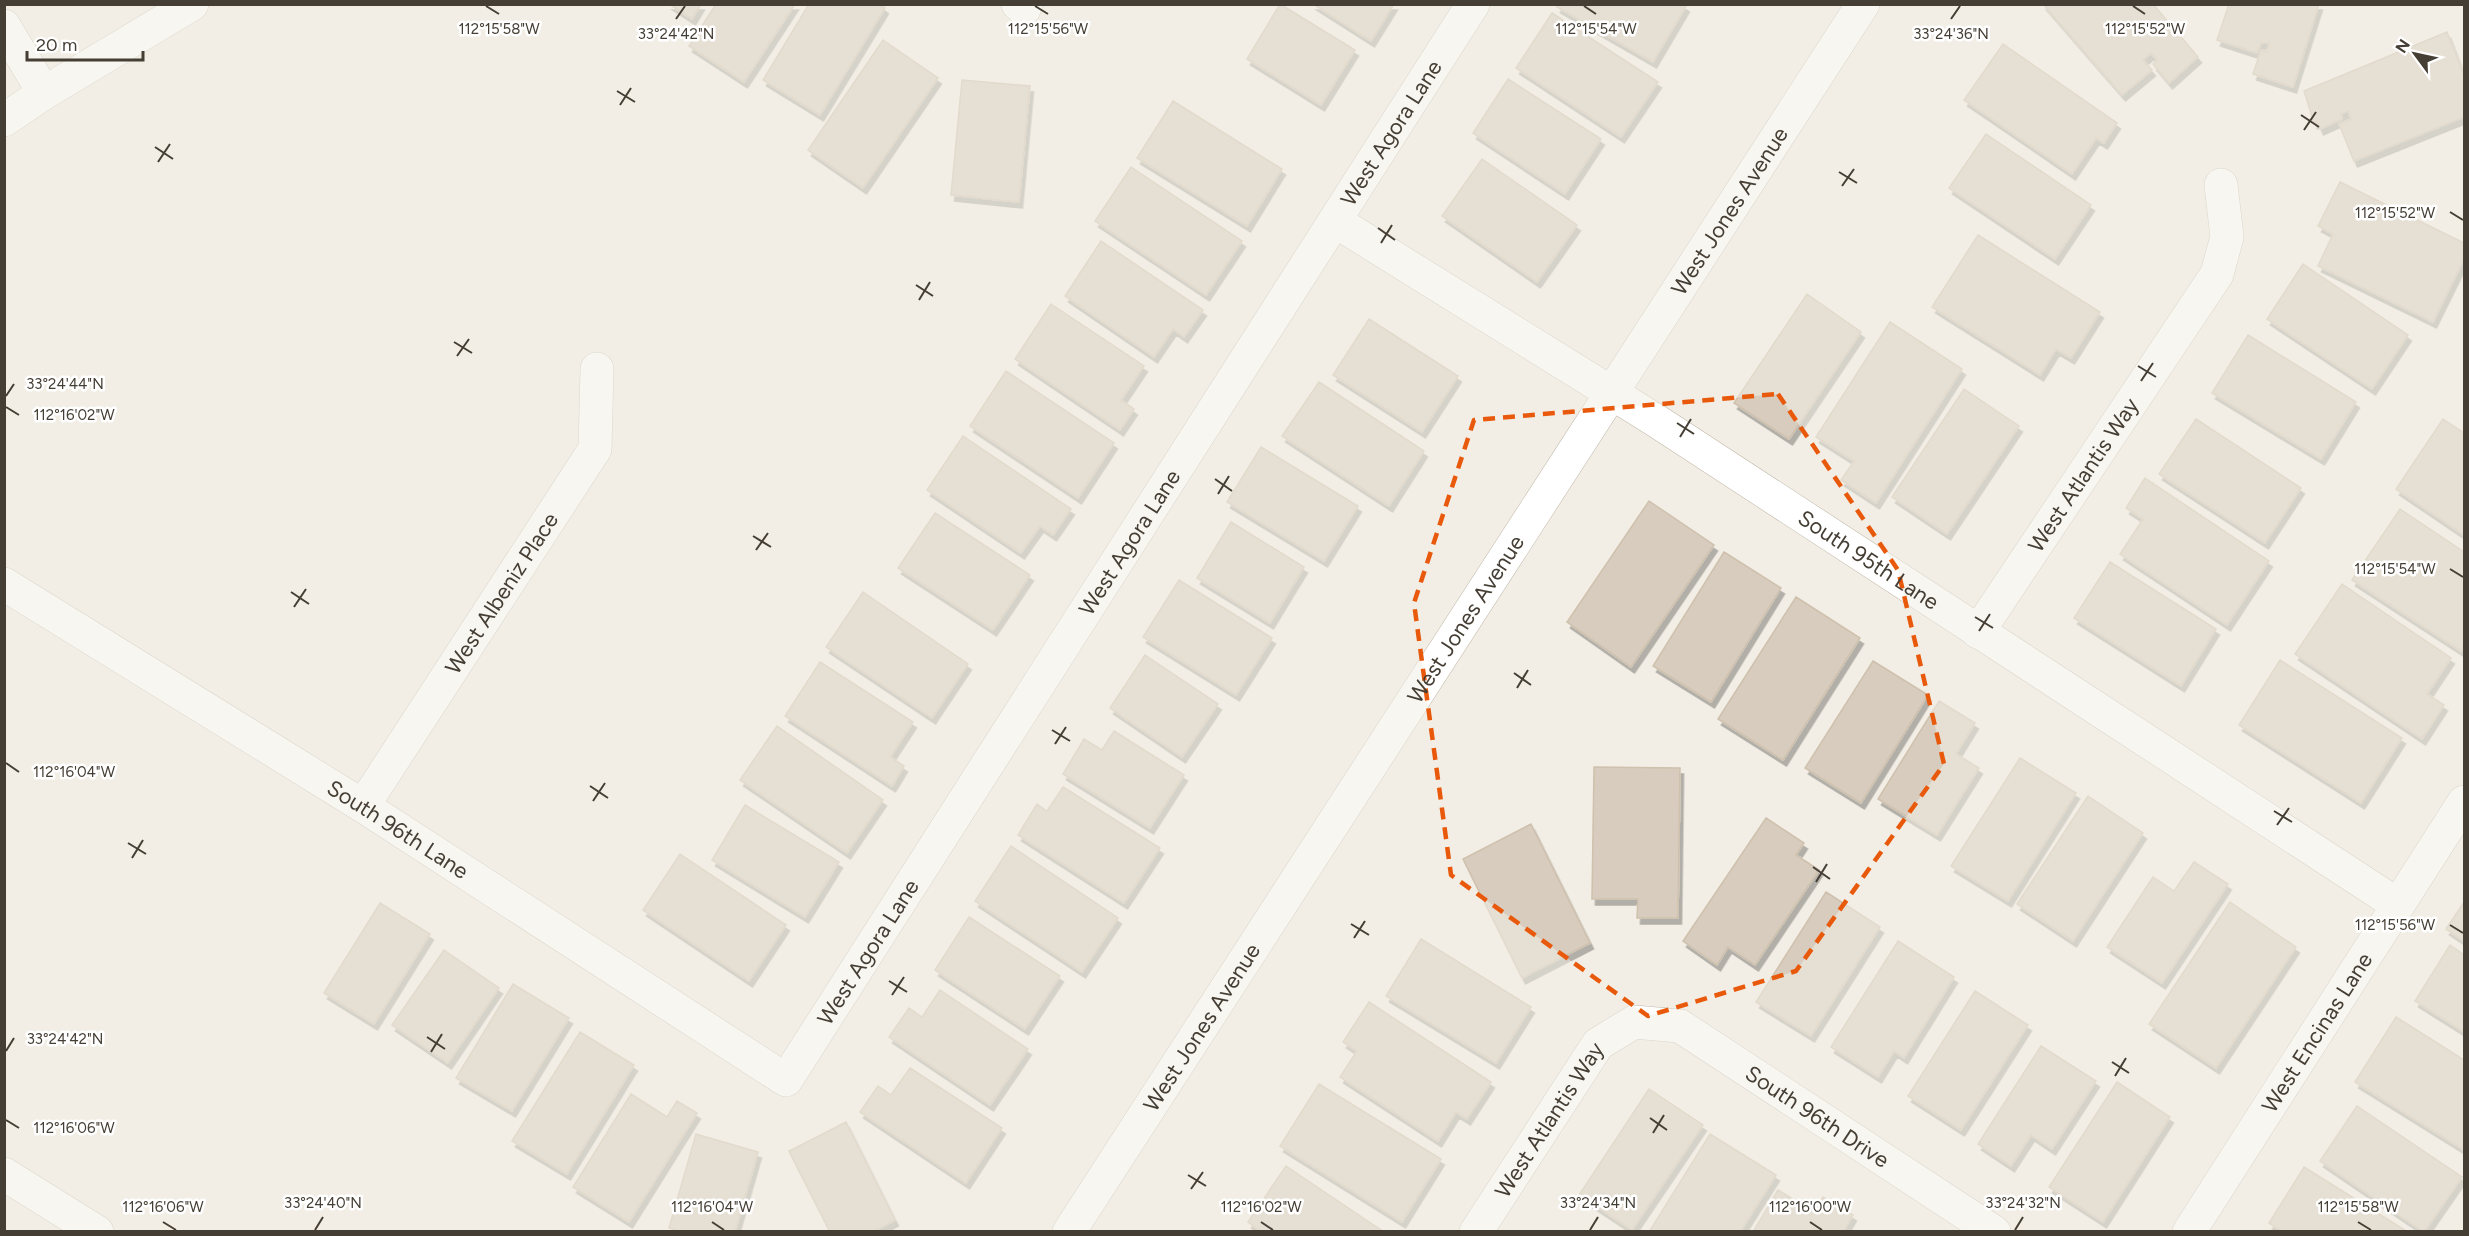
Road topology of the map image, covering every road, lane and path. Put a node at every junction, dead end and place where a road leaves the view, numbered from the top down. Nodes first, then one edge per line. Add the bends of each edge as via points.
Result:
1 (192, 4) edge
2 (1473, 4) edge
3 (1863, 4) edge
4 (4, 26) edge
5 (44, 93) junction
6 (4, 120) edge
7 (2221, 186) dead end
8 (1335, 221) junction
9 (597, 369) dead end
10 (1611, 393) junction
11 (4, 585) edge
12 (1978, 632) junction
13 (2464, 802) edge
14 (363, 806) junction
15 (2398, 905) junction
16 (1634, 1022) joint
17 (786, 1080) joint
18 (4, 1174) edge
19 (97, 1232) edge
20 (1069, 1232) edge
21 (1476, 1232) edge
22 (1994, 1232) edge
23 (2188, 1232) edge

1 - 5 street
2 - 8 street, West Agora Lane
3 - 10 street, West Jones Avenue
4 - 5 street
5 - 6 street
7 - 12 street, West Atlantis Way via 2228,237 2217,274
8 - 10 street, South 95th Lane
8 - 17 street, West Agora Lane
9 - 14 street, West Albeniz Place via 595,450
10 - 12 street, South 95th Lane
10 - 20 street, West Jones Avenue
11 - 14 street, South 96th Lane
12 - 15 street, South 95th Lane
13 - 15 street, West Encinas Lane
14 - 17 street, South 96th Lane
15 - 23 street, West Encinas Lane
16 - 21 street, West Atlantis Way via 1598,1044
16 - 22 street, South 96th Drive via 1680,1026
18 - 19 street

